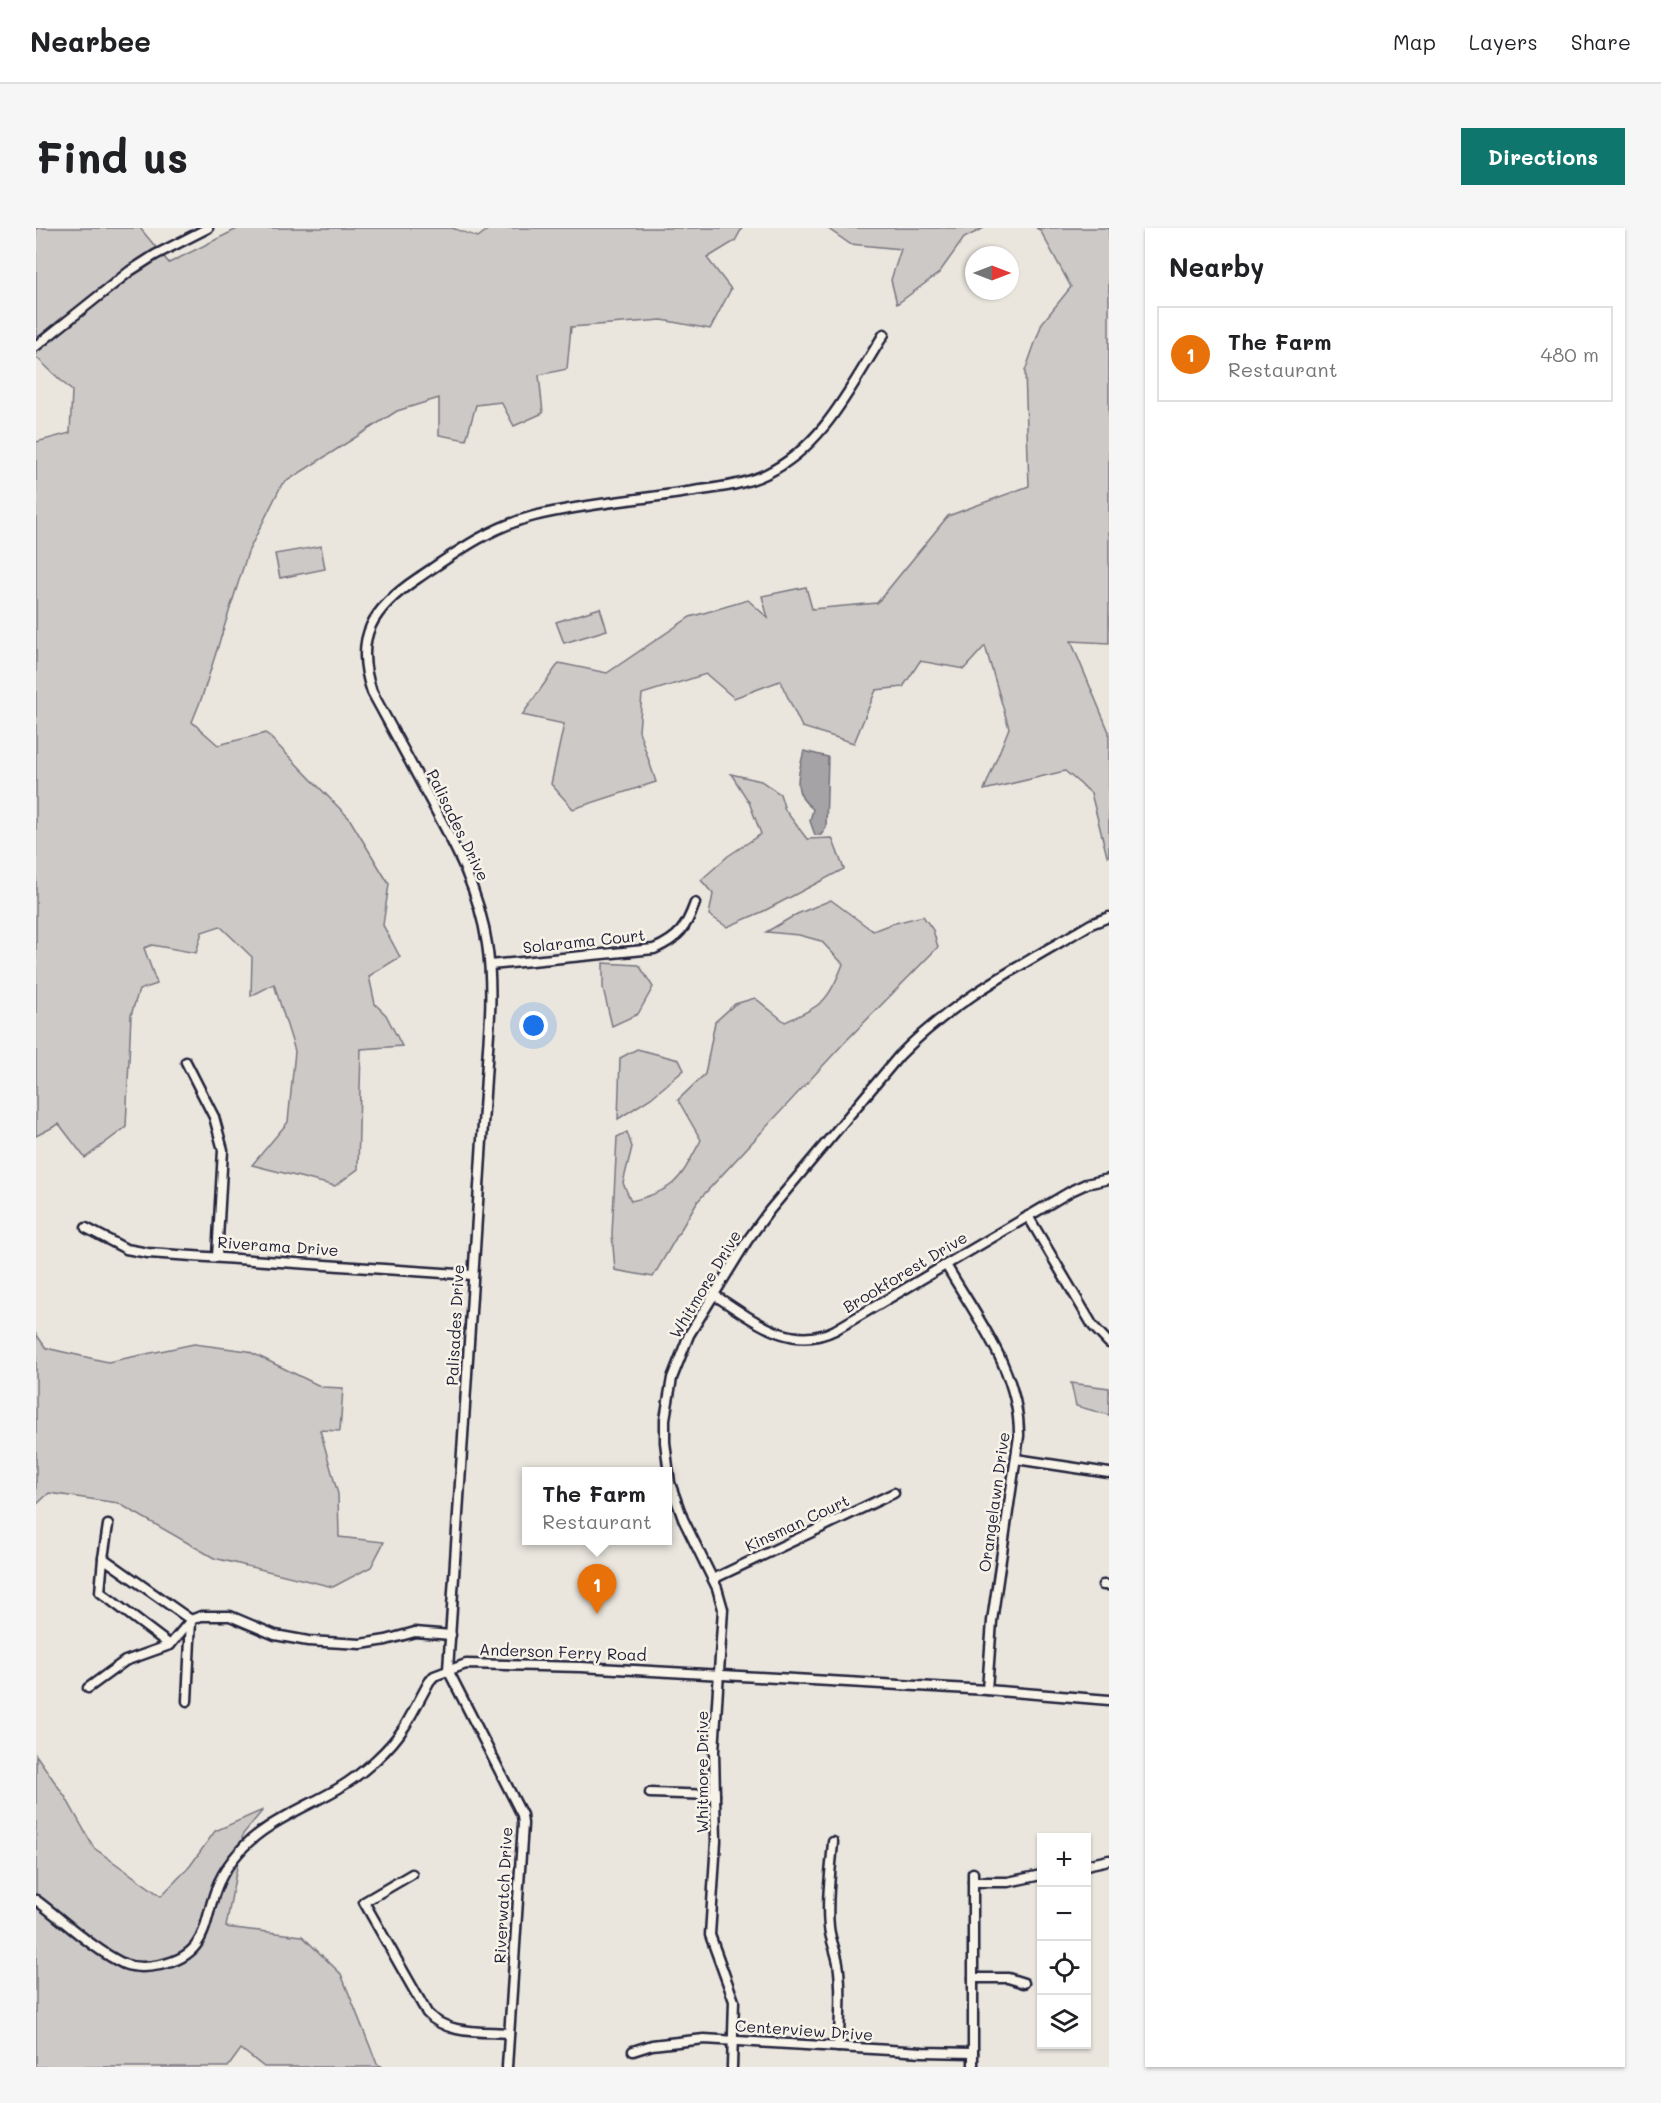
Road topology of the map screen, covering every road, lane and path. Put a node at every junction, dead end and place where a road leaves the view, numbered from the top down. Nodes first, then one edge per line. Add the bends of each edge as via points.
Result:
1 (208, 228) edge
2 (884, 334) dead end
3 (36, 346) edge
4 (695, 903) dead end
5 (1109, 917) edge
6 (490, 965) junction
7 (186, 1062) dead end
8 (1109, 1179) edge
9 (1028, 1216) junction
10 (86, 1228) dead end
11 (217, 1257) junction
12 (946, 1265) junction
13 (473, 1275) junction
14 (714, 1295) junction
15 (1109, 1343) edge
16 (1016, 1459) junction
17 (668, 1467) edge
18 (1109, 1473) edge
19 (672, 1489) edge
20 (894, 1493) dead end
21 (108, 1525) dead end
22 (103, 1558) junction
23 (712, 1579) junction
24 (191, 1620) junction
25 (451, 1635) junction
26 (170, 1645) junction
27 (448, 1670) junction
28 (719, 1674) junction
29 (88, 1688) dead end
30 (987, 1690) junction
31 (1109, 1700) edge
32 (187, 1701) dead end
33 (650, 1793) dead end
34 (715, 1795) junction
35 (833, 1842) dead end
36 (1109, 1860) edge
37 (1091, 1864) edge
38 (412, 1874) dead end
39 (1037, 1876) edge
40 (36, 1900) edge
41 (973, 1978) junction
42 (1024, 1983) dead end
43 (509, 2033) junction
44 (733, 2040) junction
45 (838, 2047) junction
46 (633, 2051) dead end
47 (973, 2053) junction
48 (507, 2067) edge
49 (732, 2067) edge
50 (973, 2067) edge

1 - 3 street via 130,271
2 - 6 street, Palisades Drive via 823,429 780,466 731,486 554,512 510,524 469,544 401,590 375,618 365,651 367,677 468,873 482,917
4 - 6 street, Solarama Court via 682,930 654,949
5 - 14 street, Whitmore Drive via 976,993 918,1036 769,1211
6 - 13 street, Palisades Drive
7 - 11 street via 214,1117 223,1150
8 - 9 street, Brookforest Drive via 1072,1190
9 - 12 street, Brookforest Drive
9 - 15 street via 1093,1326
10 - 11 street, Riverama Drive via 137,1252
11 - 13 street, Riverama Drive
12 - 14 street, Brookforest Drive via 835,1330 808,1339 774,1332
12 - 16 street, Orangelawn Drive via 1005,1368 1018,1413
13 - 25 street, Palisades Drive
14 - 17 street, Whitmore Drive via 690,1335 672,1378 665,1419
16 - 18 street
16 - 30 street, Orangelawn Drive via 992,1621
19 - 23 street, Whitmore Drive
20 - 23 street, Kinsman Court
21 - 22 street
22 - 24 street
22 - 26 street via 100,1592
23 - 28 street, Whitmore Drive via 723,1609
24 - 25 street via 230,1616 275,1635 317,1642 362,1644 415,1632
24 - 26 street
24 - 32 street
25 - 27 street, Palisades Drive
26 - 29 street via 125,1661
27 - 28 street, Anderson Ferry Road via 466,1664
27 - 40 street, Anderson Ferry Road via 429,1682 404,1728 370,1764 341,1787 270,1826 246,1844 219,1883 198,1943 181,1958 148,1967 126,1965
27 - 43 street, Riverwatch Drive via 522,1815
28 - 30 street, Anderson Ferry Road
28 - 34 street, Whitmore Drive
30 - 31 street, Anderson Ferry Road
33 - 34 street
34 - 44 street, Whitmore Drive via 710,1935 734,2001
35 - 45 street via 828,1917 839,1974
36 - 37 street
38 - 43 street via 364,1902 428,2013 438,2024 452,2029
39 - 41 street via 1008,1882 973,1877
41 - 42 street via 1008,1978
41 - 47 street
43 - 48 street, Riverwatch Drive
44 - 45 street, Centerview Drive
44 - 46 street, Centerview Drive via 697,2038
44 - 49 street, Whitmore Drive
45 - 47 street, Centerview Drive
47 - 50 street

